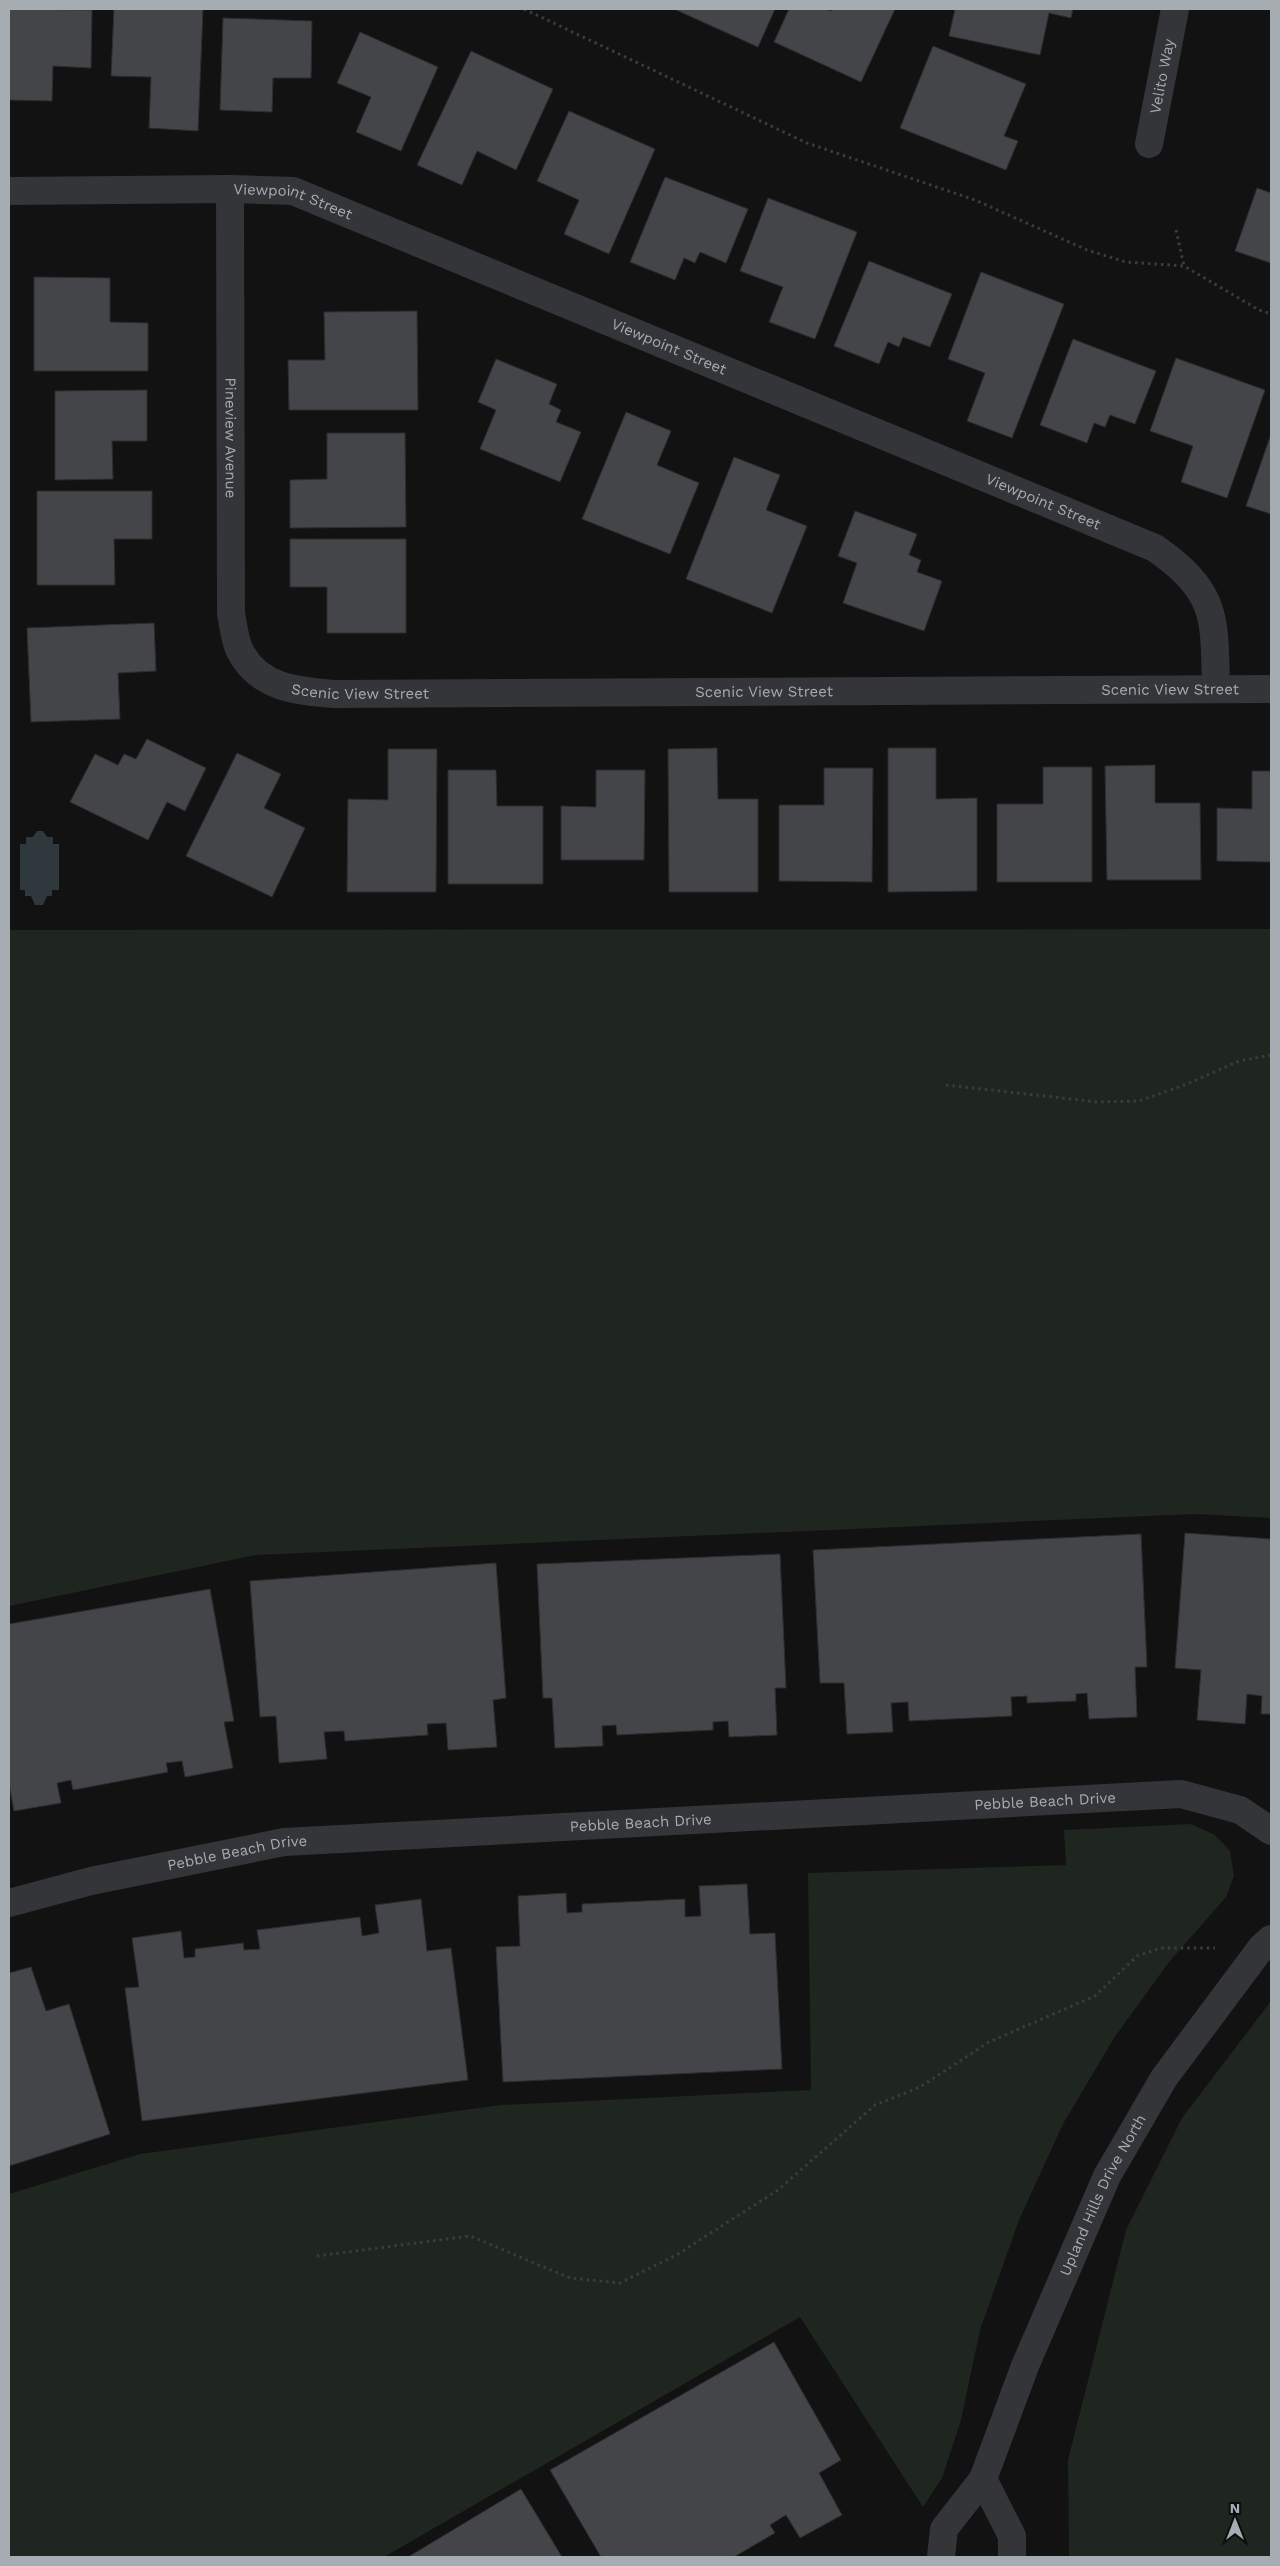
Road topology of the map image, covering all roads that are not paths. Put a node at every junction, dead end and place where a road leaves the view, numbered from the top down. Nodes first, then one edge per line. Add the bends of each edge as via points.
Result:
1 (1176, 9) edge
2 (1149, 144) dead end
3 (230, 189) junction
4 (9, 191) edge
5 (261, 677) joint
6 (1216, 689) junction
7 (1271, 689) edge
8 (1271, 1830) edge
9 (9, 1903) edge
10 (1266, 1943) edge
11 (983, 2479) junction
12 (941, 2557) edge
13 (1012, 2557) edge

1 - 2 street, Velito Way
3 - 4 street, Viewpoint Street
3 - 5 street, Pineview Avenue via 231,613 240,651
3 - 6 street, Viewpoint Street via 293,191 1155,548 1181,566 1199,587 1211,610
5 - 6 street, Scenic View Street via 294,691 334,694
6 - 7 street, Scenic View Street
8 - 9 street, Pebble Beach Drive via 1240,1810 1181,1794 284,1842 91,1881
10 - 11 street, Upland Hills Drive North via 1164,2078 1107,2176 1025,2366
11 - 12 street, Upland Hills Drive North via 944,2529
11 - 13 street via 1012,2536

